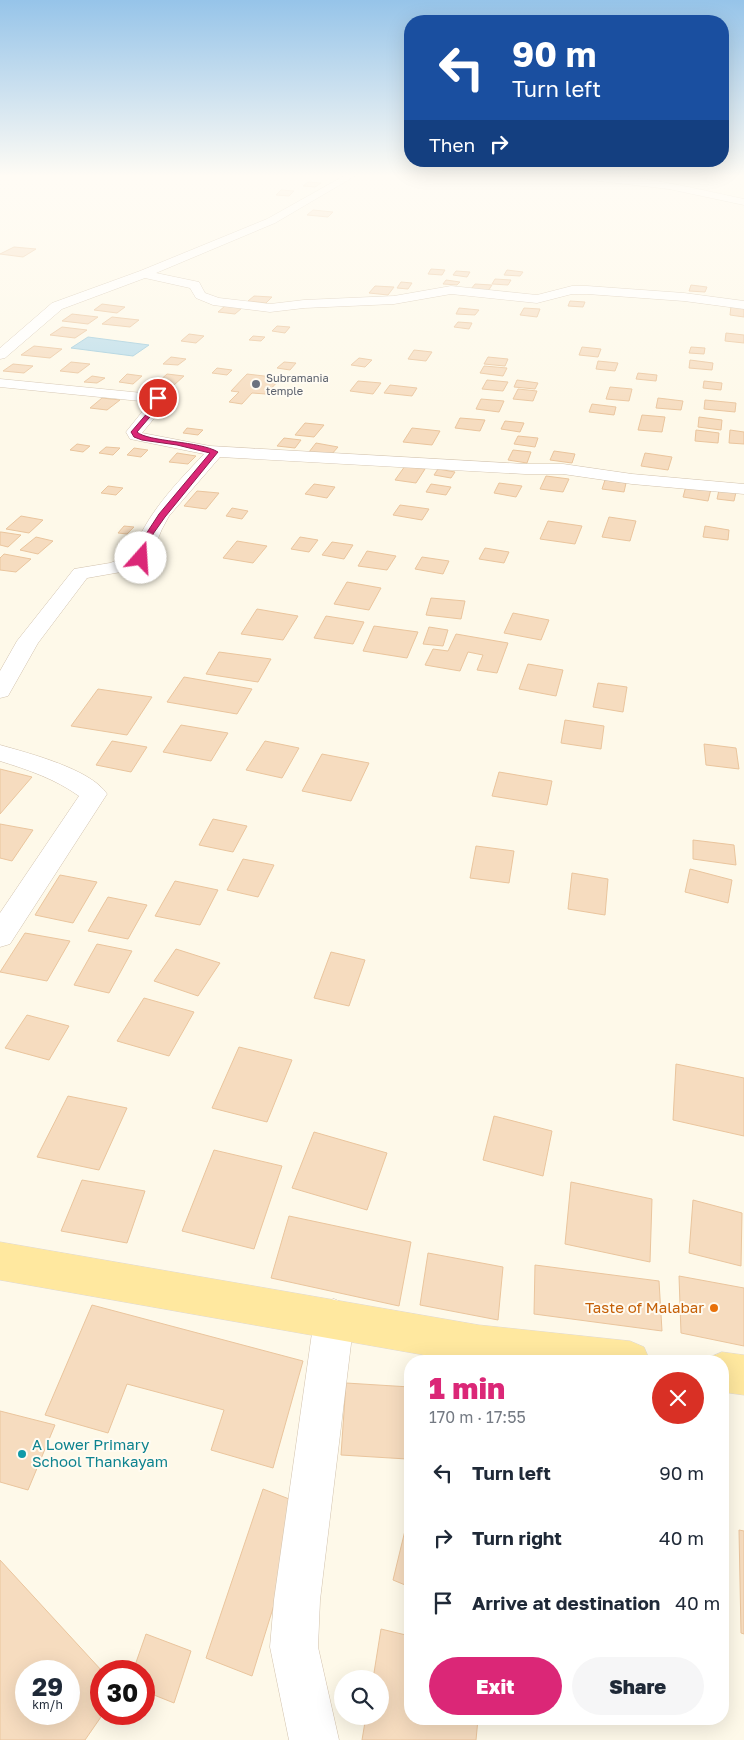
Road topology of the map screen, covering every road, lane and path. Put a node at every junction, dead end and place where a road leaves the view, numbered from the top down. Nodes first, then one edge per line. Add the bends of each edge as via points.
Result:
1 (184, 257) edge
2 (144, 274) junction
3 (744, 304) edge
4 (2, 351) edge
5 (0, 383) edge
6 (214, 452) junction
7 (744, 489) edge
8 (0, 692) edge
9 (0, 753) edge
10 (0, 936) edge
11 (0, 1261) edge
12 (334, 1319) junction
13 (570, 1355) edge
14 (729, 1373) edge
15 (744, 1375) edge
16 (314, 1740) edge

1 - 2 street
2 - 3 street via 195,285 200,295 217,302 270,308 394,300 451,290 537,299 572,290 587,290
2 - 4 street via 57,306
5 - 6 street via 158,398 158,404 134,432 136,436
6 - 7 street via 563,469
6 - 8 street via 162,515 141,558 114,568 81,574 28,641
9 - 10 street via 48,768 94,794
11 - 12 main road
12 - 13 main road via 479,1346
12 - 16 street via 297,1600 294,1647
14 - 15 main road

